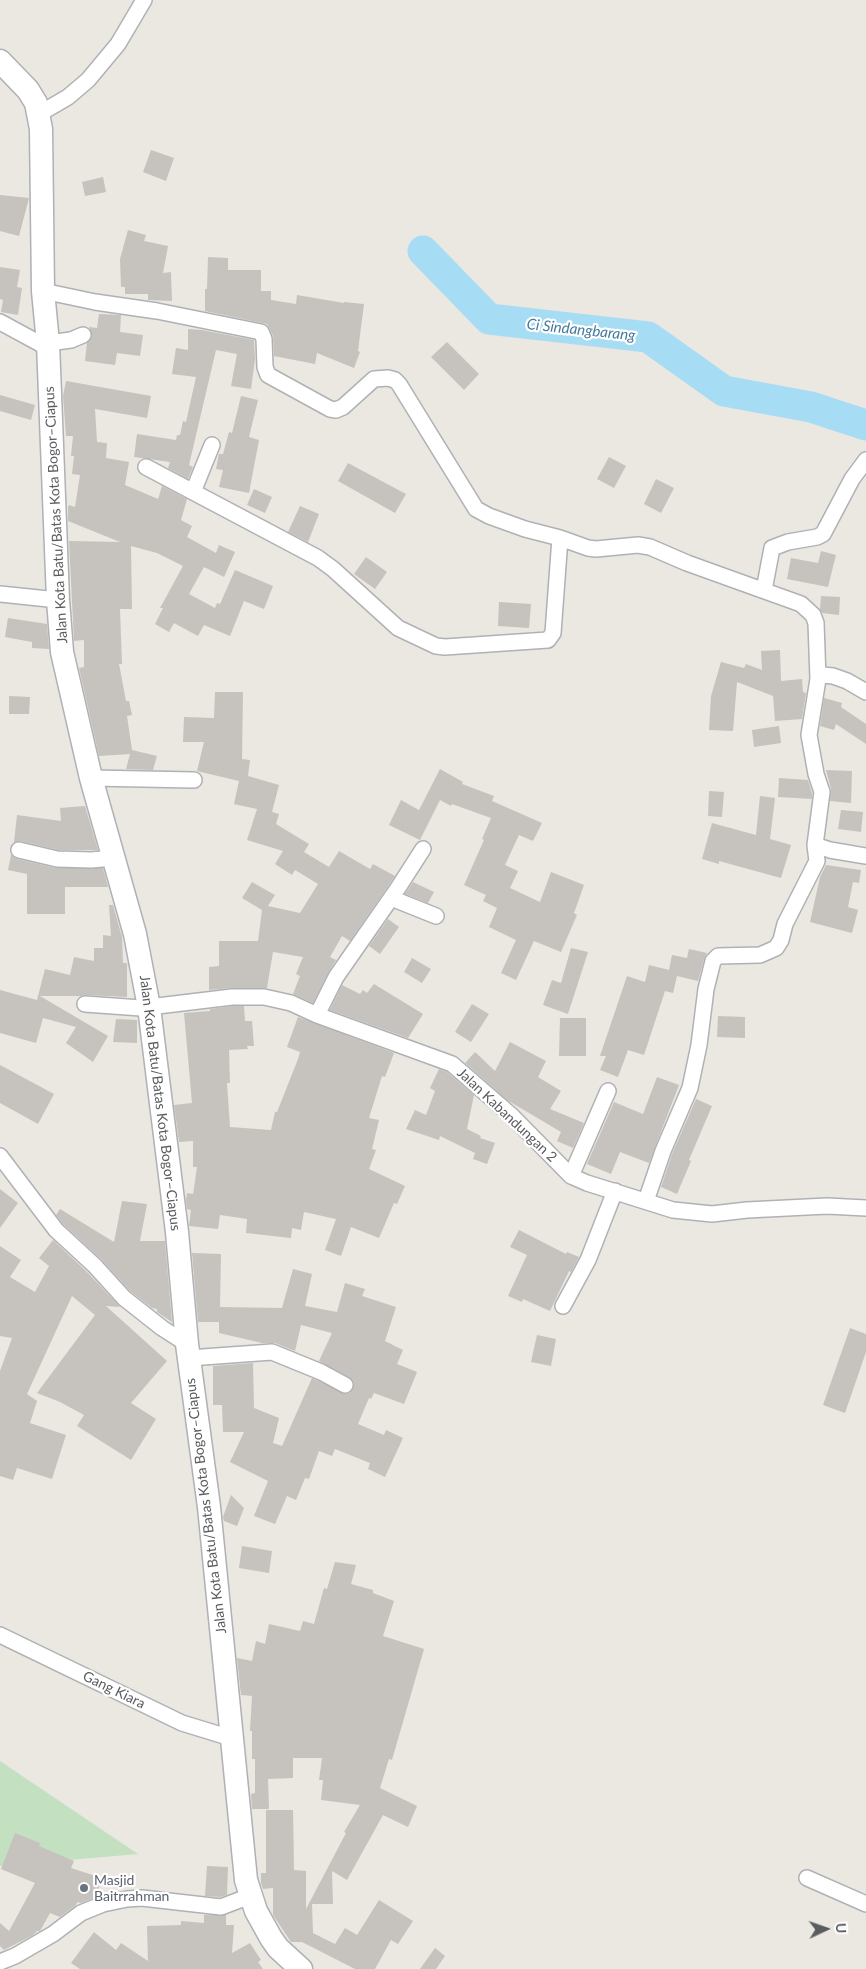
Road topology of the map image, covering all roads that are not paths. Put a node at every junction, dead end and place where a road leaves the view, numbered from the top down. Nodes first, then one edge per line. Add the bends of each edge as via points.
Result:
1 (144, 0) edge
2 (0, 61) edge
3 (39, 114) junction
4 (43, 291) junction
5 (0, 322) edge
6 (83, 335) dead end
7 (48, 346) junction
8 (212, 445) dead end
9 (866, 460) edge
10 (146, 467) dead end
11 (193, 492) junction
12 (560, 538) junction
13 (764, 590) junction
14 (0, 594) edge
15 (58, 600) junction
16 (818, 679) junction
17 (866, 692) edge
18 (92, 778) junction
19 (194, 780) dead end
20 (815, 845) junction
21 (423, 849) dead end
22 (19, 850) dead end
23 (866, 856) edge
24 (114, 858) junction
25 (391, 898) junction
26 (436, 916) dead end
27 (85, 1004) dead end
28 (149, 1007) junction
29 (317, 1015) junction
30 (608, 1092) dead end
31 (0, 1156) edge
32 (571, 1176) junction
33 (615, 1191) junction
34 (646, 1201) junction
35 (866, 1208) edge
36 (563, 1306) dead end
37 (188, 1351) junction
38 (345, 1385) dead end
39 (0, 1635) edge
40 (231, 1738) junction
41 (807, 1878) dead end
42 (250, 1896) junction
43 (866, 1904) edge
44 (0, 1962) edge
45 (19, 1963) edge
46 (301, 1969) edge

1 - 3 street via 118,44 88,80 68,97
2 - 3 main road, Jalan Kota Batu/Batas Kota Bogor–Ciapus via 28,90
3 - 4 main road, Jalan Kota Batu/Batas Kota Bogor–Ciapus via 42,129
4 - 7 main road, Jalan Kota Batu/Batas Kota Bogor–Ciapus
4 - 12 street via 261,332 268,375 330,409 343,407 374,379 394,380 476,510 525,529
5 - 7 street
6 - 7 street
7 - 15 main road, Jalan Kota Batu/Batas Kota Bogor–Ciapus
8 - 11 street
9 - 13 street via 852,479 823,534 772,548
10 - 11 street
11 - 12 street via 318,558 398,628 436,646 548,640 553,633
12 - 13 street via 596,549 650,547
13 - 16 street via 801,604 814,615
14 - 15 street
15 - 18 main road, Jalan Kota Batu/Batas Kota Bogor–Ciapus via 62,652
16 - 17 street via 823,675 834,676
16 - 20 street via 809,735 822,792
18 - 19 street
18 - 24 main road, Jalan Kota Batu/Batas Kota Bogor–Ciapus
20 - 23 street
20 - 34 street via 817,861 776,948 760,954 718,956 714,961 706,989 690,1088 663,1150
21 - 25 street
22 - 24 street via 57,859
24 - 28 main road, Jalan Kota Batu/Batas Kota Bogor–Ciapus via 135,934
25 - 26 street
25 - 29 street via 336,976
27 - 28 street, Jalan Kabandungan 2
28 - 29 street, Jalan Kabandungan 2 via 232,997 264,997 291,1003
28 - 37 main road, Jalan Kota Batu/Batas Kota Bogor–Ciapus
29 - 32 street, Jalan Kabandungan 2 via 452,1064 512,1116
30 - 32 street
31 - 37 street via 56,1230 124,1298
32 - 33 street, Jalan Kabandungan 2
33 - 34 street, Jalan Kabandungan 2
33 - 36 street via 588,1260
34 - 35 street, Jalan Kabandungan 2 via 673,1210 712,1214 827,1206
37 - 38 street via 272,1352
37 - 40 main road, Jalan Kota Batu/Batas Kota Bogor–Ciapus via 209,1507
39 - 40 street, Gang Kiara via 182,1723
40 - 42 main road, Jalan Kota Batu/Batas Kota Bogor–Ciapus
41 - 43 street
42 - 45 street via 221,1907 142,1898 103,1904 81,1914
42 - 46 main road, Jalan Kota Batu/Batas Kota Bogor–Ciapus via 271,1938
44 - 45 street

